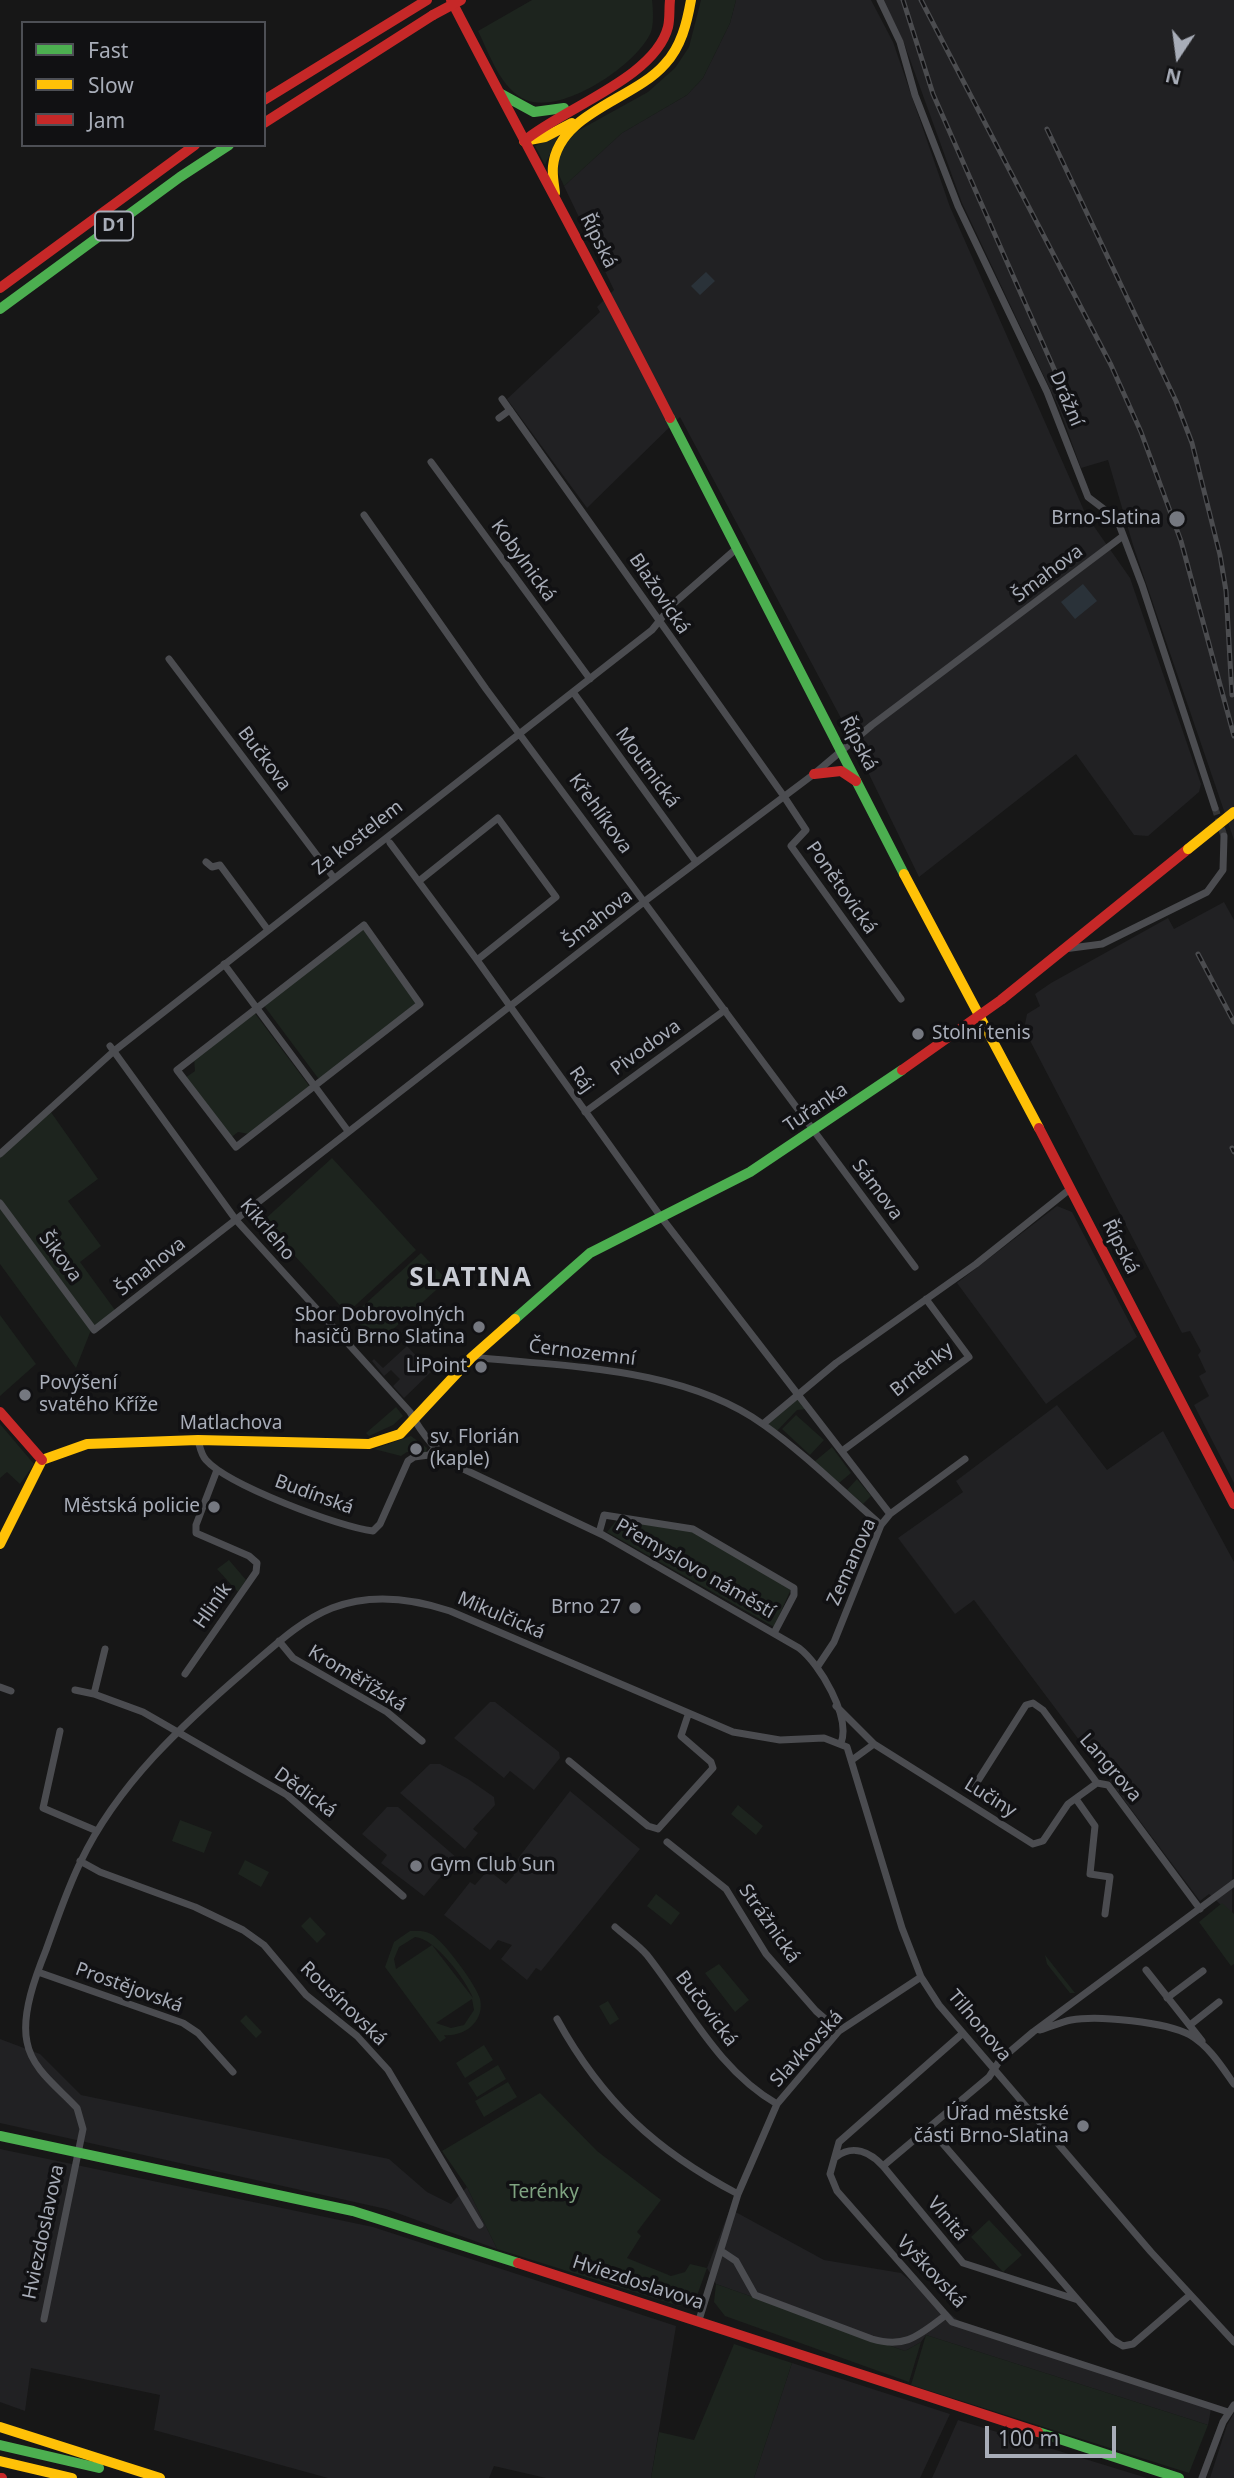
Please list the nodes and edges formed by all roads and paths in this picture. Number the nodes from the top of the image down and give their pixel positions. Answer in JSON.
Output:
{"nodes":[{"id":1,"x":426,"y":0,"type":"edge"},
{"id":2,"x":451,"y":0,"type":"edge"},
{"id":3,"x":461,"y":0,"type":"edge"},
{"id":4,"x":670,"y":0,"type":"edge"},
{"id":5,"x":691,"y":0,"type":"edge"},
{"id":6,"x":880,"y":0,"type":"edge"},
{"id":7,"x":500,"y":94,"type":"junction"},
{"id":8,"x":266,"y":99,"type":"edge"},
{"id":9,"x":572,"y":107,"type":"junction"},
{"id":10,"x":590,"y":116,"type":"junction"},
{"id":11,"x":266,"y":121,"type":"edge"},
{"id":12,"x":524,"y":141,"type":"junction"},
{"id":13,"x":192,"y":147,"type":"edge"},
{"id":14,"x":226,"y":147,"type":"edge"},
{"id":15,"x":555,"y":193,"type":"junction"},
{"id":16,"x":0,"y":288,"type":"edge"},
{"id":17,"x":0,"y":309,"type":"edge"},
{"id":18,"x":502,"y":399,"type":"dead end"},
{"id":19,"x":510,"y":410,"type":"junction"},
{"id":20,"x":499,"y":418,"type":"dead end"},
{"id":21,"x":431,"y":462,"type":"dead end"},
{"id":22,"x":364,"y":515,"type":"dead end"},
{"id":23,"x":1124,"y":536,"type":"junction"},
{"id":24,"x":736,"y":549,"type":"junction"},
{"id":25,"x":660,"y":622,"type":"junction"},
{"id":26,"x":169,"y":659,"type":"dead end"},
{"id":27,"x":590,"y":679,"type":"junction"},
{"id":28,"x":573,"y":692,"type":"junction"},
{"id":29,"x":519,"y":732,"type":"junction"},
{"id":30,"x":842,"y":749,"type":"junction"},
{"id":31,"x":814,"y":774,"type":"junction"},
{"id":32,"x":859,"y":783,"type":"junction"},
{"id":33,"x":783,"y":795,"type":"junction"},
{"id":34,"x":1215,"y":808,"type":"tunnel mouth"},
{"id":35,"x":1234,"y":813,"type":"edge"},
{"id":36,"x":1224,"y":836,"type":"tunnel mouth"},
{"id":37,"x":390,"y":843,"type":"dead end"},
{"id":38,"x":206,"y":862,"type":"dead end"},
{"id":39,"x":696,"y":862,"type":"junction"},
{"id":40,"x":334,"y":878,"type":"junction"},
{"id":41,"x":419,"y":881,"type":"junction"},
{"id":42,"x":645,"y":901,"type":"junction"},
{"id":43,"x":268,"y":930,"type":"junction"},
{"id":44,"x":1063,"y":949,"type":"junction"},
{"id":45,"x":477,"y":960,"type":"junction"},
{"id":46,"x":224,"y":964,"type":"junction"},
{"id":47,"x":901,"y":999,"type":"dead end"},
{"id":48,"x":257,"y":1007,"type":"junction"},
{"id":49,"x":510,"y":1007,"type":"junction"},
{"id":50,"x":725,"y":1010,"type":"junction"},
{"id":51,"x":979,"y":1016,"type":"junction"},
{"id":52,"x":112,"y":1049,"type":"junction"},
{"id":53,"x":316,"y":1087,"type":"junction"},
{"id":54,"x":585,"y":1112,"type":"junction"},
{"id":55,"x":813,"y":1130,"type":"junction"},
{"id":56,"x":348,"y":1131,"type":"junction"},
{"id":57,"x":0,"y":1154,"type":"edge"},
{"id":58,"x":1070,"y":1189,"type":"junction"},
{"id":59,"x":0,"y":1202,"type":"edge"},
{"id":60,"x":661,"y":1217,"type":"junction"},
{"id":61,"x":236,"y":1220,"type":"junction"},
{"id":62,"x":915,"y":1268,"type":"dead end"},
{"id":63,"x":926,"y":1299,"type":"junction"},
{"id":64,"x":94,"y":1330,"type":"joint"},
{"id":65,"x":472,"y":1357,"type":"junction"},
{"id":66,"x":799,"y":1392,"type":"junction"},
{"id":67,"x":0,"y":1412,"type":"edge"},
{"id":68,"x":415,"y":1421,"type":"junction"},
{"id":69,"x":763,"y":1424,"type":"junction"},
{"id":70,"x":198,"y":1440,"type":"junction"},
{"id":71,"x":436,"y":1447,"type":"junction"},
{"id":72,"x":842,"y":1451,"type":"junction"},
{"id":73,"x":965,"y":1459,"type":"dead end"},
{"id":74,"x":43,"y":1460,"type":"junction"},
{"id":75,"x":217,"y":1470,"type":"junction"},
{"id":76,"x":1234,"y":1504,"type":"edge"},
{"id":77,"x":890,"y":1514,"type":"junction"},
{"id":78,"x":881,"y":1525,"type":"junction"},
{"id":79,"x":599,"y":1534,"type":"junction"},
{"id":80,"x":0,"y":1544,"type":"edge"},
{"id":81,"x":774,"y":1633,"type":"junction"},
{"id":82,"x":279,"y":1641,"type":"junction"},
{"id":83,"x":105,"y":1649,"type":"dead end"},
{"id":84,"x":818,"y":1666,"type":"junction"},
{"id":85,"x":185,"y":1674,"type":"dead end"},
{"id":86,"x":0,"y":1687,"type":"edge"},
{"id":87,"x":75,"y":1690,"type":"dead end"},
{"id":88,"x":11,"y":1691,"type":"dead end"},
{"id":89,"x":94,"y":1694,"type":"junction"},
{"id":90,"x":836,"y":1705,"type":"junction"},
{"id":91,"x":688,"y":1715,"type":"junction"},
{"id":92,"x":61,"y":1731,"type":"dead end"},
{"id":93,"x":177,"y":1731,"type":"junction"},
{"id":94,"x":422,"y":1741,"type":"dead end"},
{"id":95,"x":841,"y":1743,"type":"junction"},
{"id":96,"x":874,"y":1744,"type":"junction"},
{"id":97,"x":852,"y":1760,"type":"junction"},
{"id":98,"x":569,"y":1761,"type":"dead end"},
{"id":99,"x":1097,"y":1783,"type":"junction"},
{"id":100,"x":972,"y":1790,"type":"dead end"},
{"id":101,"x":1076,"y":1799,"type":"junction"},
{"id":102,"x":97,"y":1831,"type":"junction"},
{"id":103,"x":667,"y":1842,"type":"dead end"},
{"id":104,"x":80,"y":1861,"type":"junction"},
{"id":105,"x":1234,"y":1883,"type":"edge"},
{"id":106,"x":403,"y":1896,"type":"dead end"},
{"id":107,"x":1199,"y":1909,"type":"junction"},
{"id":108,"x":1105,"y":1914,"type":"dead end"},
{"id":109,"x":615,"y":1927,"type":"dead end"},
{"id":110,"x":1146,"y":1970,"type":"dead end"},
{"id":111,"x":1203,"y":1971,"type":"dead end"},
{"id":112,"x":38,"y":1972,"type":"junction"},
{"id":113,"x":921,"y":1976,"type":"junction"},
{"id":114,"x":1167,"y":1998,"type":"junction"},
{"id":115,"x":1219,"y":2002,"type":"dead end"},
{"id":116,"x":1180,"y":2013,"type":"junction"},
{"id":117,"x":557,"y":2019,"type":"dead end"},
{"id":118,"x":1190,"y":2025,"type":"junction"},
{"id":119,"x":1171,"y":2029,"type":"junction"},
{"id":120,"x":839,"y":2031,"type":"junction"},
{"id":121,"x":1033,"y":2032,"type":"junction"},
{"id":122,"x":963,"y":2033,"type":"junction"},
{"id":123,"x":1207,"y":2047,"type":"junction"},
{"id":124,"x":993,"y":2068,"type":"junction"},
{"id":125,"x":233,"y":2072,"type":"dead end"},
{"id":126,"x":1231,"y":2073,"type":"edge"},
{"id":127,"x":1234,"y":2084,"type":"edge"},
{"id":128,"x":777,"y":2104,"type":"junction"},
{"id":129,"x":930,"y":2129,"type":"junction"},
{"id":130,"x":0,"y":2136,"type":"edge"},
{"id":131,"x":78,"y":2152,"type":"junction"},
{"id":132,"x":836,"y":2157,"type":"junction"},
{"id":133,"x":883,"y":2166,"type":"junction"},
{"id":134,"x":738,"y":2194,"type":"junction"},
{"id":135,"x":480,"y":2225,"type":"dead end"},
{"id":136,"x":721,"y":2251,"type":"junction"},
{"id":137,"x":1190,"y":2295,"type":"junction"},
{"id":138,"x":1078,"y":2300,"type":"junction"},
{"id":139,"x":946,"y":2315,"type":"junction"},
{"id":140,"x":44,"y":2319,"type":"dead end"},
{"id":141,"x":699,"y":2320,"type":"junction"},
{"id":142,"x":1234,"y":2342,"type":"edge"},
{"id":143,"x":1234,"y":2405,"type":"edge"},
{"id":144,"x":1228,"y":2413,"type":"junction"},
{"id":145,"x":0,"y":2427,"type":"edge"},
{"id":146,"x":0,"y":2445,"type":"edge"},
{"id":147,"x":0,"y":2461,"type":"edge"},
{"id":148,"x":72,"y":2478,"type":"edge"},
{"id":149,"x":141,"y":2478,"type":"edge"},
{"id":150,"x":160,"y":2478,"type":"edge"},
{"id":151,"x":1179,"y":2478,"type":"edge"},
{"id":152,"x":1202,"y":2478,"type":"edge"}],
"edges":[{"from":1,"to":8,"type":"main road"},
{"from":2,"to":7,"type":"main road","name":"Řípská"},
{"from":3,"to":11,"type":"main road","bridge":true},
{"from":4,"to":9,"type":"main road"},
{"from":5,"to":10,"type":"main road"},
{"from":6,"to":23,"type":"street","name":"Drážní"},
{"from":7,"to":9,"type":"main road"},
{"from":7,"to":12,"type":"main road","name":"Řípská"},
{"from":9,"to":12,"type":"main road"},
{"from":10,"to":12,"type":"main road"},
{"from":10,"to":15,"type":"main road"},
{"from":12,"to":15,"type":"main road","name":"Řípská"},
{"from":13,"to":16,"type":"main road","number":"D1"},
{"from":14,"to":17,"type":"main road","number":"D1"},
{"from":15,"to":24,"type":"main road","name":"Řípská"},
{"from":18,"to":19,"type":"street","name":"Blažovická"},
{"from":19,"to":20,"type":"street"},
{"from":19,"to":25,"type":"street","name":"Blažovická"},
{"from":21,"to":27,"type":"street","name":"Kobylnická"},
{"from":22,"to":29,"type":"street","name":"Křehlíkova"},
{"from":23,"to":30,"type":"street","name":"Šmahova"},
{"from":23,"to":34,"type":"street","name":"Drážní"},
{"from":24,"to":25,"type":"street","name":"Za kostelem"},
{"from":24,"to":30,"type":"main road","name":"Řípská"},
{"from":25,"to":27,"type":"street","name":"Za kostelem"},
{"from":25,"to":33,"type":"street","name":"Blažovická"},
{"from":26,"to":40,"type":"street","name":"Bučkova"},
{"from":27,"to":28,"type":"street","name":"Za kostelem"},
{"from":28,"to":29,"type":"street","name":"Za kostelem"},
{"from":28,"to":39,"type":"street","name":"Moutnická"},
{"from":29,"to":40,"type":"street","name":"Za kostelem"},
{"from":29,"to":42,"type":"street","name":"Křehlíkova"},
{"from":30,"to":31,"type":"street","name":"Šmahova"},
{"from":30,"to":32,"type":"main road","name":"Řípská"},
{"from":31,"to":32,"type":"main road"},
{"from":31,"to":33,"type":"street","name":"Šmahova"},
{"from":32,"to":51,"type":"main road","name":"Řípská"},
{"from":33,"to":39,"type":"street","name":"Šmahova"},
{"from":33,"to":47,"type":"street","name":"Ponětovická"},
{"from":35,"to":44,"type":"main road","name":"Tuřanka","bridge":true},
{"from":36,"to":44,"type":"street"},
{"from":37,"to":41,"type":"street","name":"Ráj"},
{"from":38,"to":43,"type":"street"},
{"from":39,"to":42,"type":"street","name":"Šmahova"},
{"from":40,"to":43,"type":"street","name":"Za kostelem"},
{"from":41,"to":45,"type":"street","name":"Ráj"},
{"from":41,"to":45,"type":"street"},
{"from":42,"to":49,"type":"street","name":"Šmahova"},
{"from":42,"to":50,"type":"street","name":"Křehlíkova"},
{"from":43,"to":46,"type":"street","name":"Za kostelem"},
{"from":44,"to":51,"type":"main road","name":"Tuřanka"},
{"from":45,"to":49,"type":"street","name":"Ráj"},
{"from":46,"to":48,"type":"street"},
{"from":46,"to":52,"type":"street","name":"Za kostelem"},
{"from":48,"to":53,"type":"street"},
{"from":48,"to":53,"type":"street"},
{"from":48,"to":53,"type":"street"},
{"from":49,"to":54,"type":"street","name":"Ráj"},
{"from":49,"to":56,"type":"street","name":"Šmahova"},
{"from":50,"to":54,"type":"street","name":"Pivodova"},
{"from":50,"to":55,"type":"street","name":"Křehlíkova"},
{"from":51,"to":55,"type":"main road","name":"Tuřanka"},
{"from":51,"to":58,"type":"main road","name":"Řípská"},
{"from":52,"to":57,"type":"street","name":"Za kostelem"},
{"from":52,"to":61,"type":"street","name":"Kikrleho"},
{"from":53,"to":56,"type":"street"},
{"from":54,"to":60,"type":"street","name":"Ráj"},
{"from":55,"to":60,"type":"main road","name":"Tuřanka"},
{"from":55,"to":62,"type":"street","name":"Sámova"},
{"from":56,"to":61,"type":"street","name":"Šmahova"},
{"from":58,"to":63,"type":"street"},
{"from":58,"to":76,"type":"main road","name":"Řípská"},
{"from":59,"to":64,"type":"street","name":"Šikova"},
{"from":60,"to":65,"type":"main road","name":"Tuřanka"},
{"from":60,"to":66,"type":"street"},
{"from":61,"to":64,"type":"street","name":"Šmahova"},
{"from":61,"to":68,"type":"street","name":"Kikrleho"},
{"from":63,"to":66,"type":"street"},
{"from":63,"to":72,"type":"street","name":"Brněnky"},
{"from":65,"to":68,"type":"main road","name":"Tuřanka"},
{"from":65,"to":69,"type":"street","name":"Černozemní"},
{"from":66,"to":69,"type":"street"},
{"from":66,"to":72,"type":"street"},
{"from":67,"to":74,"type":"main road"},
{"from":68,"to":70,"type":"main road","name":"Matlachova"},
{"from":68,"to":71,"type":"street","name":"Přemyslovo náměstí"},
{"from":69,"to":78,"type":"street","name":"Černozemní"},
{"from":70,"to":74,"type":"main road","name":"Matlachova"},
{"from":70,"to":75,"type":"street"},
{"from":71,"to":75,"type":"street","name":"Budínská"},
{"from":71,"to":79,"type":"street","name":"Přemyslovo náměstí"},
{"from":72,"to":77,"type":"street"},
{"from":73,"to":77,"type":"street","name":"Zemanova"},
{"from":74,"to":80,"type":"main road"},
{"from":75,"to":85,"type":"street","name":"Hliník"},
{"from":77,"to":78,"type":"street","name":"Zemanova"},
{"from":78,"to":84,"type":"street","name":"Zemanova"},
{"from":79,"to":81,"type":"street","name":"Přemyslovo náměstí"},
{"from":79,"to":81,"type":"street","name":"Přemyslovo náměstí"},
{"from":81,"to":84,"type":"street","name":"Přemyslovo náměstí"},
{"from":82,"to":91,"type":"street","name":"Mikulčická"},
{"from":82,"to":93,"type":"street","name":"Mikulčická"},
{"from":82,"to":94,"type":"street","name":"Kroměřížská"},
{"from":83,"to":89,"type":"street"},
{"from":84,"to":90,"type":"street","name":"Tilhonova"},
{"from":86,"to":88,"type":"street"},
{"from":87,"to":89,"type":"street"},
{"from":89,"to":93,"type":"street"},
{"from":90,"to":95,"type":"street","name":"Tilhonova"},
{"from":90,"to":96,"type":"street","name":"Lučiny"},
{"from":91,"to":95,"type":"street","name":"Mikulčická"},
{"from":91,"to":98,"type":"street"},
{"from":92,"to":102,"type":"street"},
{"from":93,"to":102,"type":"street","name":"Mikulčická"},
{"from":93,"to":106,"type":"street","name":"Dědická"},
{"from":95,"to":97,"type":"street","name":"Tilhonova"},
{"from":96,"to":97,"type":"street"},
{"from":96,"to":101,"type":"street","name":"Lučiny"},
{"from":97,"to":113,"type":"street","name":"Tilhonova"},
{"from":99,"to":100,"type":"street","name":"Langrova"},
{"from":99,"to":101,"type":"street","name":"Lučiny"},
{"from":99,"to":107,"type":"street","name":"Langrova"},
{"from":101,"to":108,"type":"street"},
{"from":102,"to":104,"type":"street","name":"Mikulčická"},
{"from":103,"to":120,"type":"street","name":"Strážnická"},
{"from":104,"to":112,"type":"street","name":"Mikulčická"},
{"from":104,"to":135,"type":"street","name":"Rousínovská"},
{"from":105,"to":107,"type":"street"},
{"from":107,"to":121,"type":"street"},
{"from":109,"to":128,"type":"street","name":"Bučovická"},
{"from":110,"to":114,"type":"street"},
{"from":111,"to":114,"type":"street"},
{"from":112,"to":125,"type":"street","name":"Prostějovská"},
{"from":112,"to":131,"type":"street","name":"Mikulčická"},
{"from":113,"to":120,"type":"street","name":"Slavkovská"},
{"from":113,"to":122,"type":"street","name":"Tilhonova"},
{"from":114,"to":116,"type":"street"},
{"from":115,"to":118,"type":"street"},
{"from":116,"to":118,"type":"street"},
{"from":116,"to":119,"type":"street"},
{"from":117,"to":134,"type":"street"},
{"from":118,"to":123,"type":"street"},
{"from":119,"to":121,"type":"street"},
{"from":119,"to":123,"type":"street"},
{"from":120,"to":128,"type":"street","name":"Slavkovská"},
{"from":121,"to":124,"type":"street"},
{"from":122,"to":124,"type":"street","name":"Tilhonova"},
{"from":122,"to":132,"type":"street"},
{"from":123,"to":126,"type":"street"},
{"from":124,"to":129,"type":"street"},
{"from":124,"to":137,"type":"street","name":"Tilhonova"},
{"from":126,"to":127,"type":"street"},
{"from":128,"to":134,"type":"street","name":"Slavkovská"},
{"from":129,"to":133,"type":"street"},
{"from":129,"to":138,"type":"street"},
{"from":130,"to":131,"type":"main road","name":"Hviezdoslavova"},
{"from":131,"to":140,"type":"street","name":"Hviezdoslavova"},
{"from":131,"to":141,"type":"main road","name":"Hviezdoslavova"},
{"from":132,"to":133,"type":"street","name":"Vlnitá"},
{"from":132,"to":139,"type":"street","name":"Vyškovská"},
{"from":133,"to":138,"type":"street","name":"Vlnitá"},
{"from":134,"to":136,"type":"street","name":"Slavkovská"},
{"from":136,"to":139,"type":"street"},
{"from":136,"to":141,"type":"street","name":"Slavkovská"},
{"from":137,"to":138,"type":"street"},
{"from":137,"to":142,"type":"street","name":"Tilhonova"},
{"from":139,"to":144,"type":"street","name":"Vyškovská"},
{"from":141,"to":151,"type":"main road","name":"Hviezdoslavova"},
{"from":143,"to":144,"type":"street"},
{"from":144,"to":152,"type":"street"},
{"from":145,"to":150,"type":"main road"},
{"from":146,"to":149,"type":"main road"},
{"from":147,"to":148,"type":"main road"}]}
